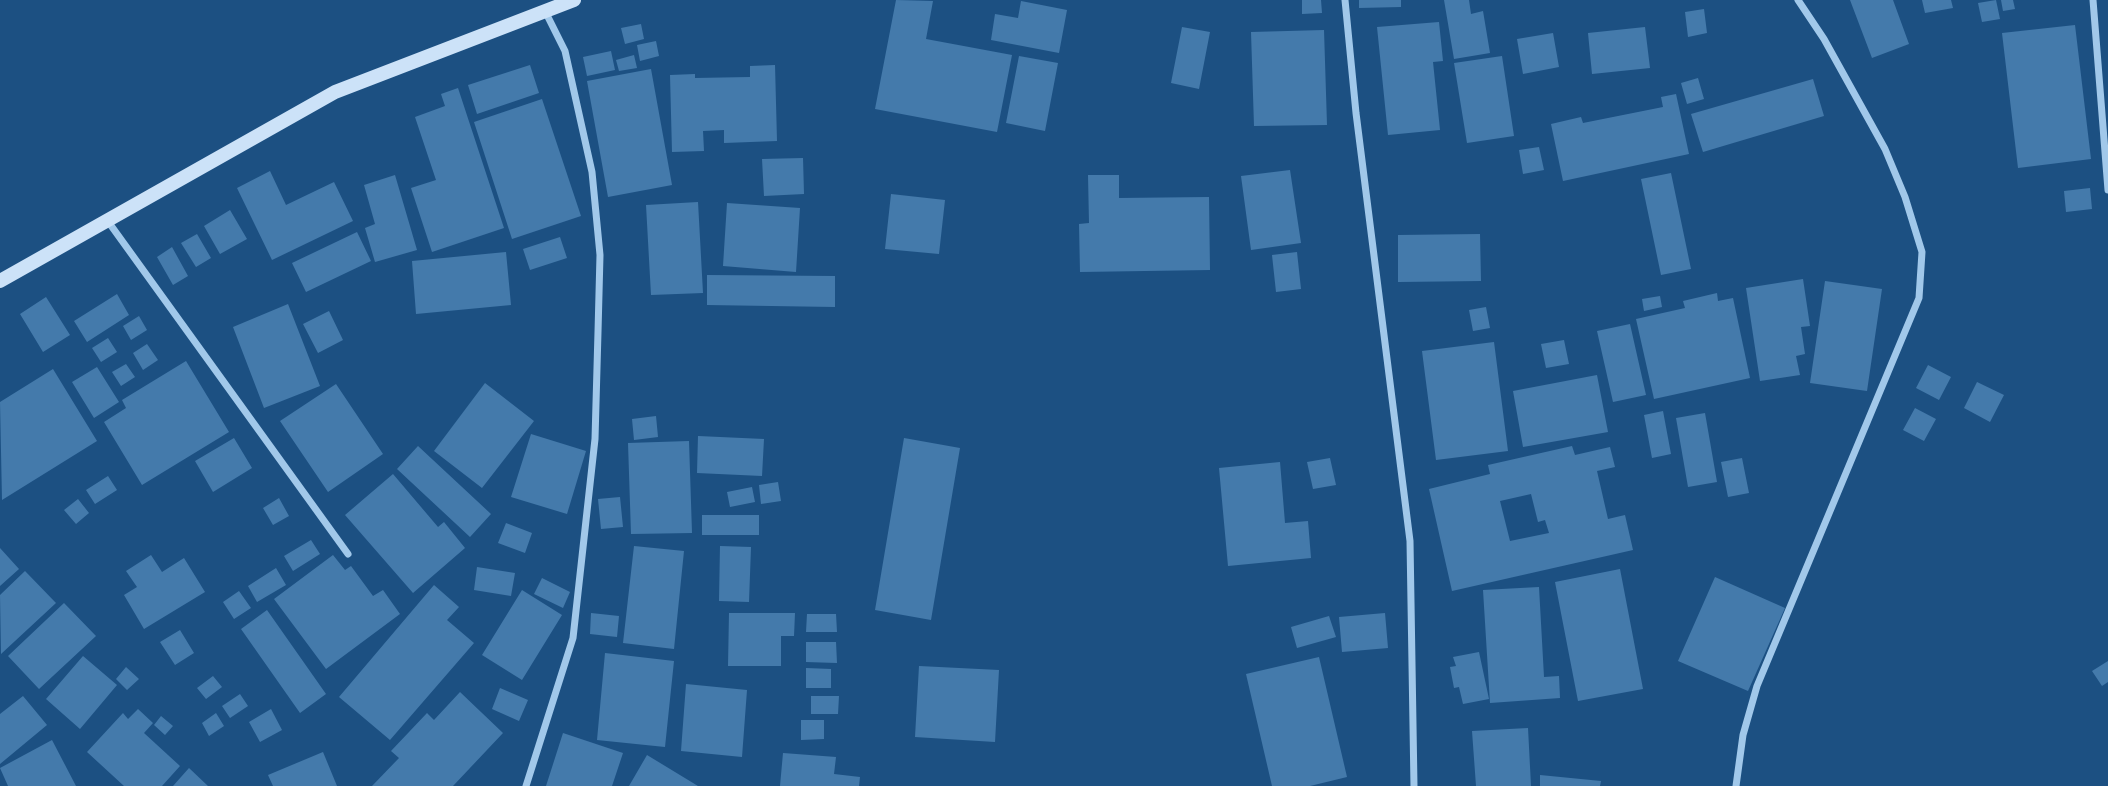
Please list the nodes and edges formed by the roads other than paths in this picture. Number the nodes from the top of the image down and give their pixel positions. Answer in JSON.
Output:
{"nodes":[{"id":1,"x":574,"y":0,"type":"edge"},
{"id":2,"x":1345,"y":0,"type":"edge"},
{"id":3,"x":1798,"y":0,"type":"edge"},
{"id":4,"x":2093,"y":0,"type":"edge"},
{"id":5,"x":545,"y":10,"type":"junction"},
{"id":6,"x":2108,"y":190,"type":"edge"},
{"id":7,"x":106,"y":220,"type":"junction"},
{"id":8,"x":0,"y":281,"type":"edge"},
{"id":9,"x":348,"y":554,"type":"dead end"},
{"id":10,"x":526,"y":786,"type":"edge"},
{"id":11,"x":1415,"y":786,"type":"edge"},
{"id":12,"x":1736,"y":786,"type":"edge"}],
"edges":[{"from":1,"to":5,"type":"main road"},
{"from":2,"to":11,"type":"street"},
{"from":3,"to":12,"type":"street"},
{"from":4,"to":6,"type":"street"},
{"from":5,"to":7,"type":"main road"},
{"from":5,"to":10,"type":"street"},
{"from":7,"to":8,"type":"main road"},
{"from":7,"to":9,"type":"street"}]}
